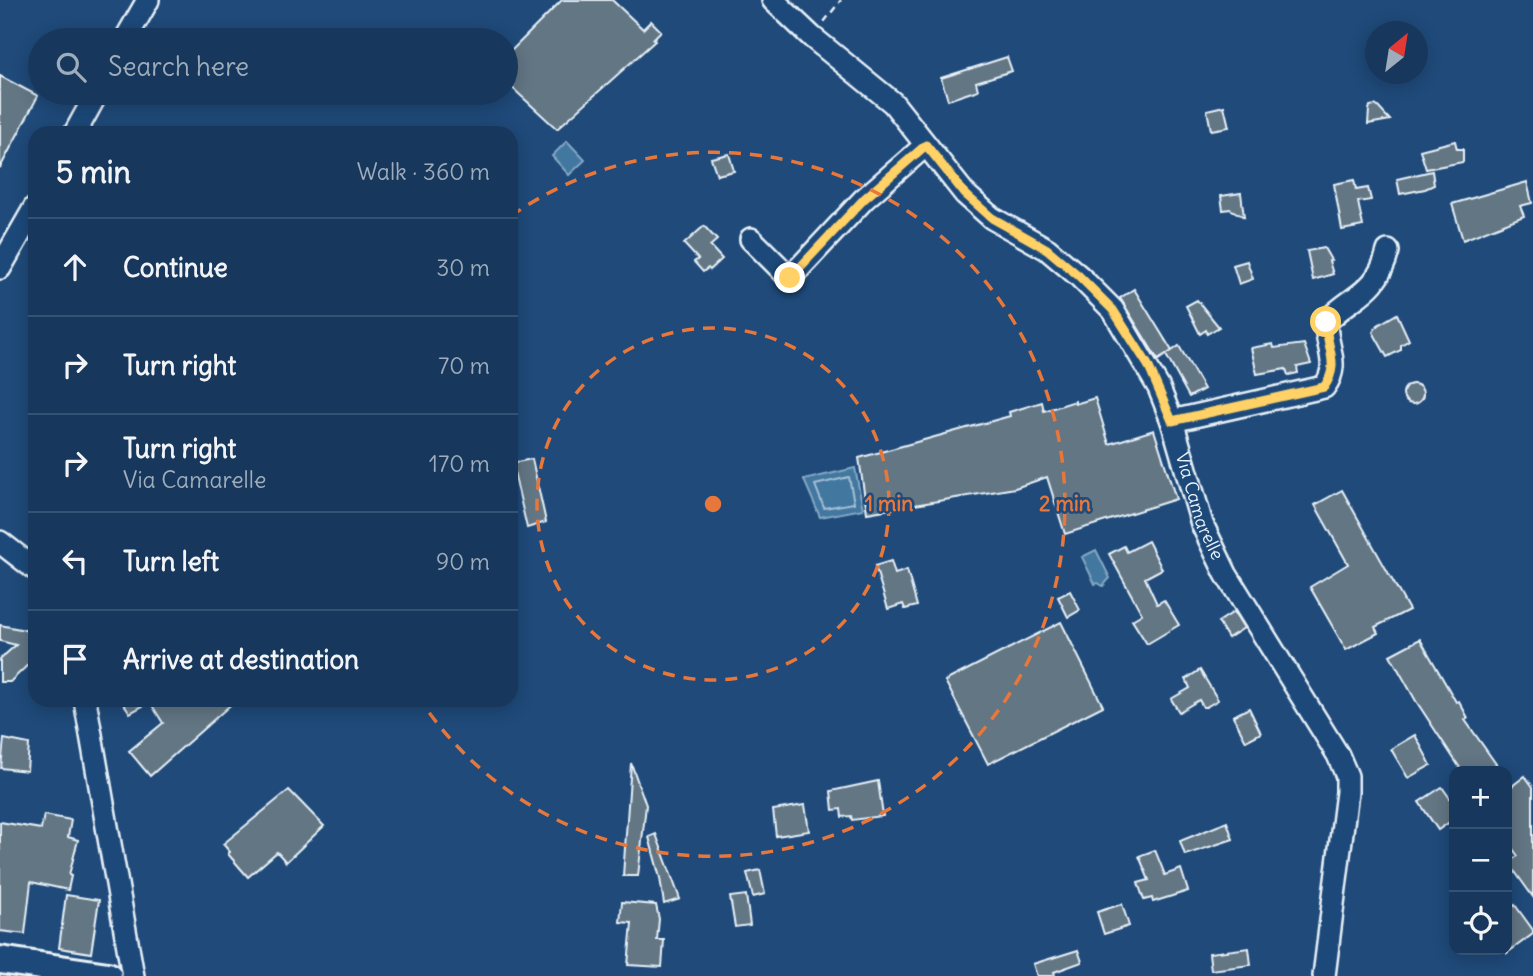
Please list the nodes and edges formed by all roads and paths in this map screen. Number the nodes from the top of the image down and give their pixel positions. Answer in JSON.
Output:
{"nodes":[{"id":1,"x":148,"y":0,"type":"edge"},
{"id":2,"x":773,"y":0,"type":"edge"},
{"id":3,"x":841,"y":0,"type":"edge"},
{"id":4,"x":132,"y":28,"type":"edge"},
{"id":5,"x":812,"y":37,"type":"junction"},
{"id":6,"x":90,"y":105,"type":"edge"},
{"id":7,"x":79,"y":126,"type":"edge"},
{"id":8,"x":926,"y":145,"type":"junction"},
{"id":9,"x":28,"y":219,"type":"edge"},
{"id":10,"x":751,"y":239,"type":"dead end"},
{"id":11,"x":1388,"y":251,"type":"dead end"},
{"id":12,"x":0,"y":268,"type":"edge"},
{"id":13,"x":1172,"y":421,"type":"junction"},
{"id":14,"x":0,"y":542,"type":"edge"},
{"id":15,"x":28,"y":564,"type":"edge"},
{"id":16,"x":86,"y":707,"type":"edge"},
{"id":17,"x":0,"y":960,"type":"edge"},
{"id":18,"x":74,"y":974,"type":"edge"},
{"id":19,"x":108,"y":976,"type":"edge"},
{"id":20,"x":133,"y":976,"type":"edge"},
{"id":21,"x":1324,"y":976,"type":"edge"}],
"edges":[{"from":1,"to":4,"type":"street"},
{"from":2,"to":5,"type":"street","name":"Via Camarelle"},
{"from":3,"to":5,"type":"path"},
{"from":5,"to":8,"type":"street","name":"Via Camarelle"},
{"from":6,"to":7,"type":"street"},
{"from":8,"to":10,"type":"street"},
{"from":8,"to":13,"type":"street","name":"Via Camarelle"},
{"from":9,"to":12,"type":"street"},
{"from":11,"to":13,"type":"street"},
{"from":13,"to":21,"type":"street","name":"Via Camarelle"},
{"from":14,"to":15,"type":"street"},
{"from":16,"to":20,"type":"street"},
{"from":17,"to":18,"type":"main road"},
{"from":18,"to":19,"type":"main road"}]}
